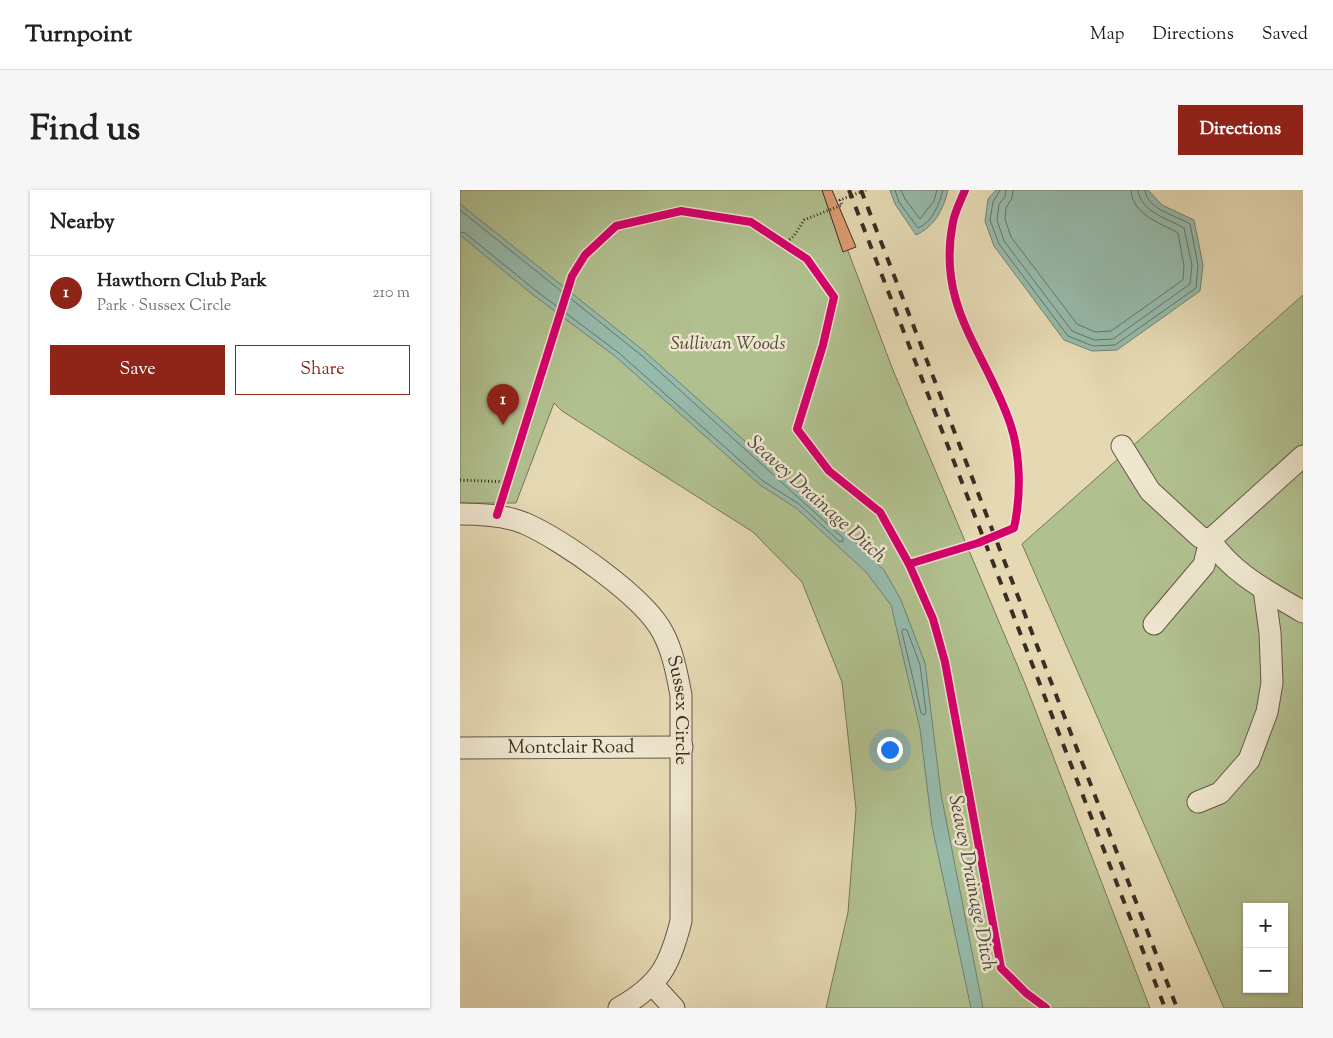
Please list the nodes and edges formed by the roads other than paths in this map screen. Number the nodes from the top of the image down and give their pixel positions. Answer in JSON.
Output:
{"nodes":[{"id":1,"x":1122,"y":446,"type":"dead end"},
{"id":2,"x":1303,"y":456,"type":"edge"},
{"id":3,"x":460,"y":514,"type":"edge"},
{"id":4,"x":1210,"y":540,"type":"junction"},
{"id":5,"x":1264,"y":589,"type":"junction"},
{"id":6,"x":1303,"y":612,"type":"edge"},
{"id":7,"x":1154,"y":624,"type":"dead end"},
{"id":8,"x":682,"y":747,"type":"junction"},
{"id":9,"x":460,"y":748,"type":"edge"},
{"id":10,"x":1198,"y":802,"type":"dead end"},
{"id":11,"x":652,"y":984,"type":"junction"},
{"id":12,"x":618,"y":1008,"type":"edge"},
{"id":13,"x":674,"y":1008,"type":"edge"}],
"edges":[{"from":1,"to":4,"type":"street"},
{"from":2,"to":4,"type":"street"},
{"from":3,"to":8,"type":"street","name":"Sussex Circle"},
{"from":4,"to":5,"type":"street"},
{"from":4,"to":7,"type":"street"},
{"from":5,"to":6,"type":"street"},
{"from":5,"to":10,"type":"street"},
{"from":8,"to":9,"type":"street","name":"Montclair Road"},
{"from":8,"to":11,"type":"street","name":"Sussex Circle"},
{"from":11,"to":12,"type":"street","name":"Sussex Circle"},
{"from":11,"to":13,"type":"street"}]}
